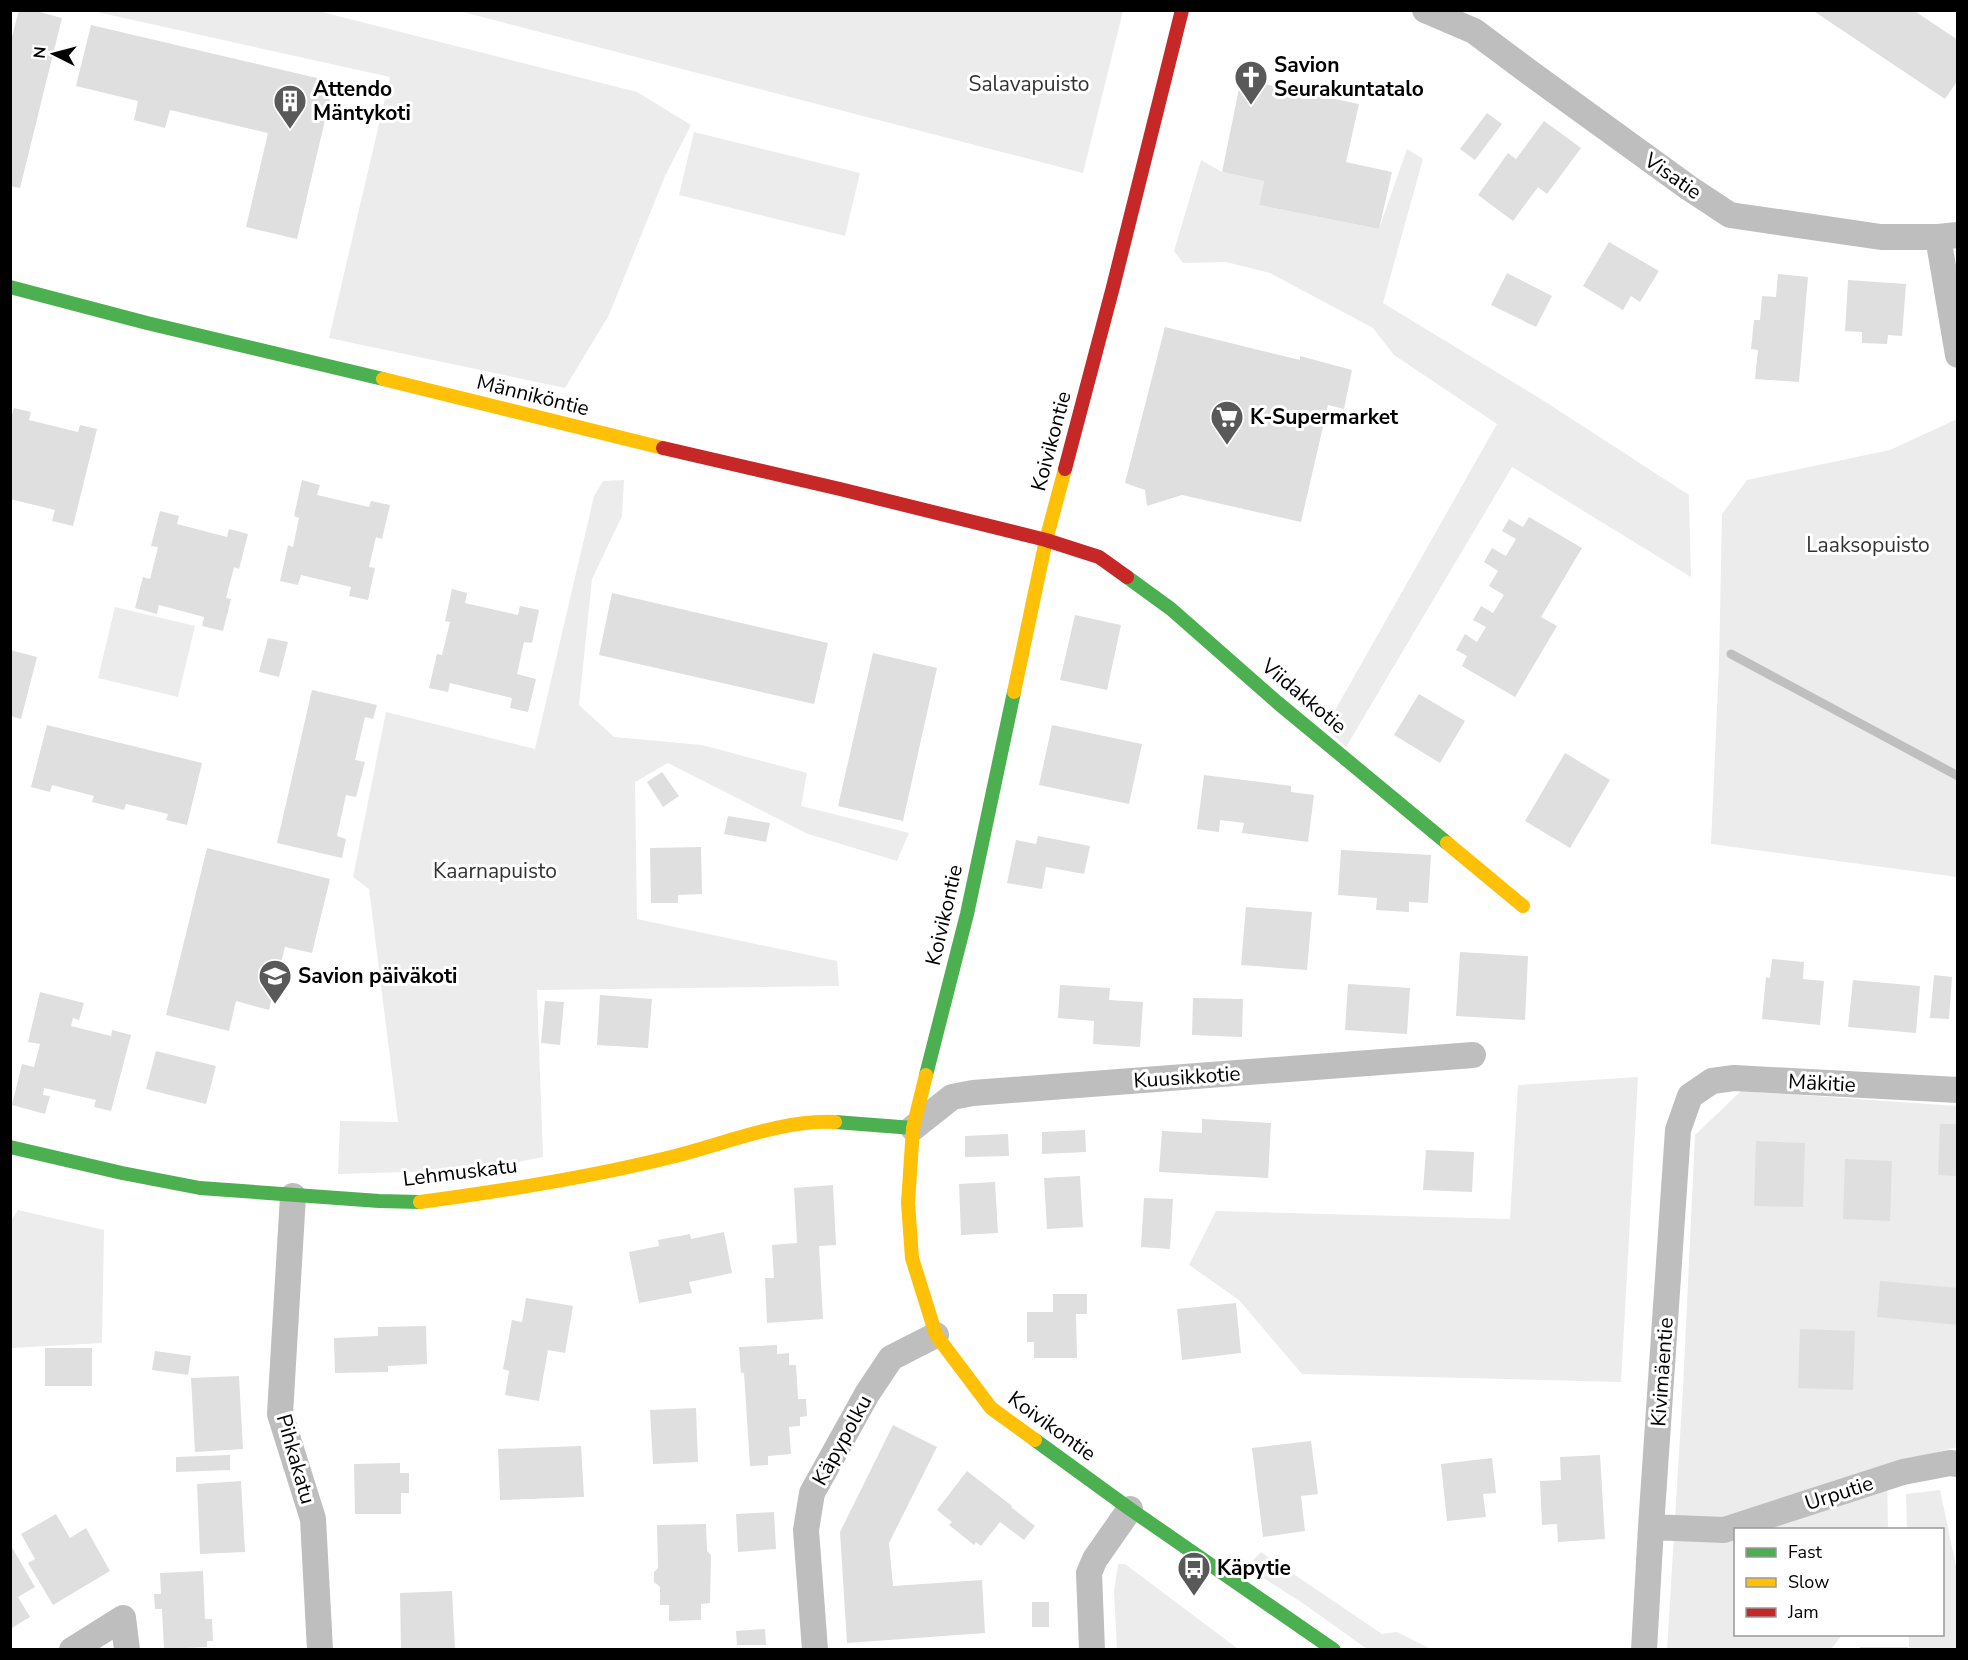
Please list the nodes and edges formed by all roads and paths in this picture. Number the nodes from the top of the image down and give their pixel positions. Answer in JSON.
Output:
{"nodes":[{"id":1,"x":1182,"y":10,"type":"edge"},
{"id":2,"x":1425,"y":10,"type":"edge"},
{"id":3,"x":1948,"y":236,"type":"edge"},
{"id":4,"x":10,"y":286,"type":"edge"},
{"id":5,"x":1958,"y":355,"type":"edge"},
{"id":6,"x":1046,"y":540,"type":"junction"},
{"id":7,"x":1523,"y":906,"type":"dead end"},
{"id":8,"x":1473,"y":1055,"type":"dead end"},
{"id":9,"x":1958,"y":1090,"type":"edge"},
{"id":10,"x":1690,"y":1095,"type":"joint"},
{"id":11,"x":913,"y":1128,"type":"junction"},
{"id":12,"x":10,"y":1147,"type":"edge"},
{"id":13,"x":293,"y":1196,"type":"junction"},
{"id":14,"x":936,"y":1335,"type":"junction"},
{"id":15,"x":1958,"y":1464,"type":"edge"},
{"id":16,"x":1130,"y":1509,"type":"junction"},
{"id":17,"x":1651,"y":1527,"type":"junction"},
{"id":18,"x":72,"y":1650,"type":"edge"},
{"id":19,"x":127,"y":1650,"type":"edge"},
{"id":20,"x":320,"y":1650,"type":"edge"},
{"id":21,"x":815,"y":1650,"type":"edge"},
{"id":22,"x":1092,"y":1650,"type":"edge"},
{"id":23,"x":1334,"y":1650,"type":"edge"},
{"id":24,"x":1644,"y":1650,"type":"edge"}],
"edges":[{"from":1,"to":6,"type":"street","name":"Koivikontie"},
{"from":2,"to":3,"type":"street","name":"Visatie"},
{"from":3,"to":5,"type":"street"},
{"from":4,"to":6,"type":"street","name":"Männiköntie"},
{"from":6,"to":7,"type":"street","name":"Viidakkotie"},
{"from":6,"to":11,"type":"street","name":"Koivikontie"},
{"from":8,"to":11,"type":"street","name":"Kuusikkotie"},
{"from":9,"to":10,"type":"street","name":"Mäkitie"},
{"from":10,"to":17,"type":"street","name":"Kivimäentie"},
{"from":11,"to":13,"type":"street","name":"Lehmuskatu"},
{"from":11,"to":14,"type":"street","name":"Koivikontie"},
{"from":12,"to":13,"type":"street","name":"Lehmuskatu"},
{"from":13,"to":20,"type":"street","name":"Pihkakatu"},
{"from":14,"to":16,"type":"street","name":"Koivikontie"},
{"from":14,"to":21,"type":"street","name":"Käpypolku"},
{"from":15,"to":17,"type":"street","name":"Urputie"},
{"from":16,"to":22,"type":"street"},
{"from":16,"to":23,"type":"street","name":"Koivikontie"},
{"from":17,"to":24,"type":"street","name":"Kivimäentie"},
{"from":18,"to":19,"type":"street"}]}
